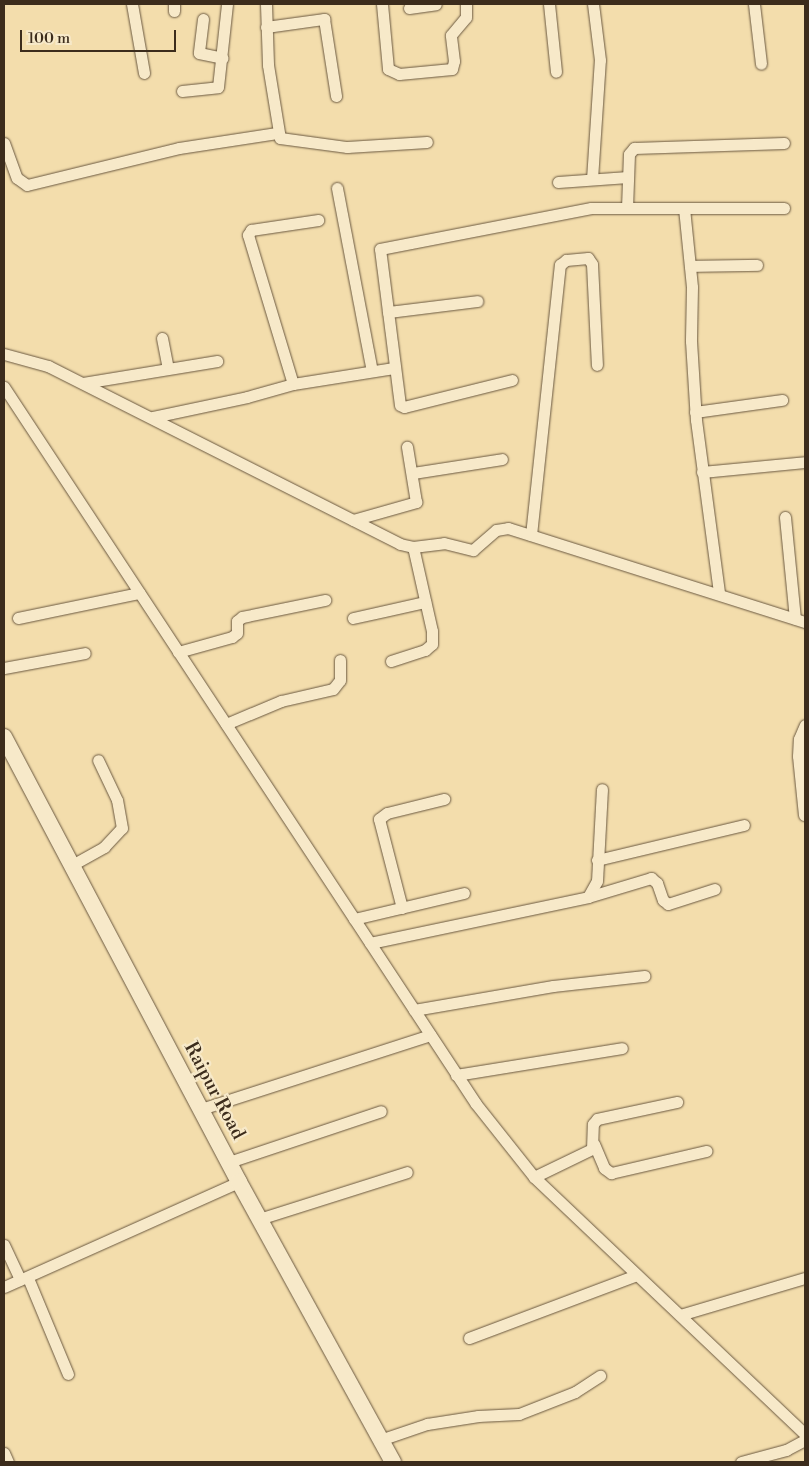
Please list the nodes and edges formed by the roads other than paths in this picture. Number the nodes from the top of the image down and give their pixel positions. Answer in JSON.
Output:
{"nodes":[{"id":1,"x":132,"y":4,"type":"edge"},
{"id":2,"x":228,"y":4,"type":"edge"},
{"id":3,"x":266,"y":4,"type":"edge"},
{"id":4,"x":382,"y":4,"type":"edge"},
{"id":5,"x":436,"y":4,"type":"edge"},
{"id":6,"x":466,"y":4,"type":"edge"},
{"id":7,"x":549,"y":4,"type":"edge"},
{"id":8,"x":593,"y":4,"type":"edge"},
{"id":9,"x":754,"y":4,"type":"edge"},
{"id":10,"x":409,"y":8,"type":"dead end"},
{"id":11,"x":203,"y":19,"type":"dead end"},
{"id":12,"x":266,"y":27,"type":"junction"},
{"id":13,"x":222,"y":58,"type":"junction"},
{"id":14,"x":761,"y":64,"type":"dead end"},
{"id":15,"x":556,"y":72,"type":"dead end"},
{"id":16,"x":144,"y":73,"type":"dead end"},
{"id":17,"x":182,"y":91,"type":"dead end"},
{"id":18,"x":336,"y":96,"type":"dead end"},
{"id":19,"x":278,"y":133,"type":"junction"},
{"id":20,"x":428,"y":142,"type":"dead end"},
{"id":21,"x":4,"y":143,"type":"edge"},
{"id":22,"x":784,"y":143,"type":"dead end"},
{"id":23,"x":628,"y":177,"type":"junction"},
{"id":24,"x":592,"y":180,"type":"junction"},
{"id":25,"x":558,"y":182,"type":"dead end"},
{"id":26,"x":337,"y":188,"type":"dead end"},
{"id":27,"x":627,"y":208,"type":"junction"},
{"id":28,"x":684,"y":208,"type":"junction"},
{"id":29,"x":784,"y":208,"type":"dead end"},
{"id":30,"x":318,"y":220,"type":"dead end"},
{"id":31,"x":757,"y":265,"type":"dead end"},
{"id":32,"x":690,"y":266,"type":"junction"},
{"id":33,"x":477,"y":300,"type":"dead end"},
{"id":34,"x":388,"y":312,"type":"junction"},
{"id":35,"x":162,"y":338,"type":"dead end"},
{"id":36,"x":4,"y":354,"type":"edge"},
{"id":37,"x":217,"y":361,"type":"dead end"},
{"id":38,"x":596,"y":365,"type":"dead end"},
{"id":39,"x":168,"y":368,"type":"junction"},
{"id":40,"x":394,"y":368,"type":"junction"},
{"id":41,"x":372,"y":371,"type":"junction"},
{"id":42,"x":512,"y":380,"type":"dead end"},
{"id":43,"x":82,"y":383,"type":"junction"},
{"id":44,"x":292,"y":384,"type":"junction"},
{"id":45,"x":4,"y":387,"type":"edge"},
{"id":46,"x":782,"y":400,"type":"dead end"},
{"id":47,"x":695,"y":412,"type":"junction"},
{"id":48,"x":153,"y":417,"type":"junction"},
{"id":49,"x":407,"y":447,"type":"dead end"},
{"id":50,"x":502,"y":459,"type":"dead end"},
{"id":51,"x":805,"y":462,"type":"edge"},
{"id":52,"x":702,"y":472,"type":"junction"},
{"id":53,"x":413,"y":473,"type":"junction"},
{"id":54,"x":785,"y":517,"type":"dead end"},
{"id":55,"x":353,"y":520,"type":"junction"},
{"id":56,"x":532,"y":535,"type":"junction"},
{"id":57,"x":412,"y":547,"type":"junction"},
{"id":58,"x":139,"y":593,"type":"junction"},
{"id":59,"x":719,"y":593,"type":"junction"},
{"id":60,"x":325,"y":600,"type":"dead end"},
{"id":61,"x":425,"y":602,"type":"junction"},
{"id":62,"x":18,"y":618,"type":"dead end"},
{"id":63,"x":353,"y":618,"type":"dead end"},
{"id":64,"x":800,"y":620,"type":"edge"},
{"id":65,"x":178,"y":652,"type":"junction"},
{"id":66,"x":86,"y":653,"type":"dead end"},
{"id":67,"x":340,"y":660,"type":"dead end"},
{"id":68,"x":391,"y":661,"type":"dead end"},
{"id":69,"x":4,"y":668,"type":"edge"},
{"id":70,"x":226,"y":724,"type":"junction"},
{"id":71,"x":805,"y":726,"type":"edge"},
{"id":72,"x":4,"y":736,"type":"edge"},
{"id":73,"x":9,"y":755,"type":"edge"},
{"id":74,"x":98,"y":760,"type":"dead end"},
{"id":75,"x":602,"y":789,"type":"dead end"},
{"id":76,"x":444,"y":799,"type":"dead end"},
{"id":77,"x":804,"y":815,"type":"dead end"},
{"id":78,"x":744,"y":825,"type":"dead end"},
{"id":79,"x":598,"y":860,"type":"junction"},
{"id":80,"x":72,"y":865,"type":"junction"},
{"id":81,"x":715,"y":889,"type":"dead end"},
{"id":82,"x":464,"y":894,"type":"dead end"},
{"id":83,"x":588,"y":897,"type":"junction"},
{"id":84,"x":402,"y":908,"type":"junction"},
{"id":85,"x":354,"y":919,"type":"junction"},
{"id":86,"x":370,"y":943,"type":"junction"},
{"id":87,"x":644,"y":976,"type":"dead end"},
{"id":88,"x":414,"y":1010,"type":"junction"},
{"id":89,"x":430,"y":1035,"type":"junction"},
{"id":90,"x":622,"y":1048,"type":"dead end"},
{"id":91,"x":456,"y":1075,"type":"junction"},
{"id":92,"x":677,"y":1102,"type":"dead end"},
{"id":93,"x":200,"y":1109,"type":"junction"},
{"id":94,"x":381,"y":1112,"type":"dead end"},
{"id":95,"x":594,"y":1144,"type":"junction"},
{"id":96,"x":706,"y":1151,"type":"dead end"},
{"id":97,"x":229,"y":1162,"type":"junction"},
{"id":98,"x":406,"y":1172,"type":"dead end"},
{"id":99,"x":534,"y":1177,"type":"junction"},
{"id":100,"x":239,"y":1182,"type":"junction"},
{"id":101,"x":259,"y":1219,"type":"junction"},
{"id":102,"x":4,"y":1245,"type":"edge"},
{"id":103,"x":637,"y":1275,"type":"junction"},
{"id":104,"x":805,"y":1278,"type":"edge"},
{"id":105,"x":24,"y":1279,"type":"junction"},
{"id":106,"x":4,"y":1288,"type":"edge"},
{"id":107,"x":680,"y":1315,"type":"junction"},
{"id":108,"x":469,"y":1338,"type":"dead end"},
{"id":109,"x":68,"y":1374,"type":"dead end"},
{"id":110,"x":600,"y":1376,"type":"dead end"},
{"id":111,"x":805,"y":1434,"type":"edge"},
{"id":112,"x":380,"y":1440,"type":"junction"},
{"id":113,"x":805,"y":1440,"type":"edge"},
{"id":114,"x":4,"y":1453,"type":"edge"},
{"id":115,"x":8,"y":1462,"type":"edge"},
{"id":116,"x":392,"y":1462,"type":"edge"},
{"id":117,"x":741,"y":1462,"type":"edge"}],
"edges":[{"from":1,"to":16,"type":"street"},
{"from":2,"to":13,"type":"street"},
{"from":3,"to":12,"type":"street"},
{"from":4,"to":6,"type":"street"},
{"from":5,"to":10,"type":"street"},
{"from":7,"to":15,"type":"street"},
{"from":8,"to":24,"type":"street"},
{"from":9,"to":14,"type":"street"},
{"from":11,"to":13,"type":"street"},
{"from":12,"to":18,"type":"street"},
{"from":12,"to":19,"type":"street"},
{"from":13,"to":17,"type":"street"},
{"from":19,"to":20,"type":"street"},
{"from":19,"to":21,"type":"street"},
{"from":22,"to":23,"type":"street"},
{"from":23,"to":24,"type":"street"},
{"from":23,"to":27,"type":"street"},
{"from":24,"to":25,"type":"street"},
{"from":26,"to":41,"type":"street"},
{"from":27,"to":28,"type":"street"},
{"from":27,"to":34,"type":"street"},
{"from":28,"to":29,"type":"street"},
{"from":28,"to":32,"type":"street"},
{"from":30,"to":44,"type":"street"},
{"from":31,"to":32,"type":"street"},
{"from":32,"to":47,"type":"street"},
{"from":33,"to":34,"type":"street"},
{"from":34,"to":40,"type":"street"},
{"from":35,"to":39,"type":"street"},
{"from":36,"to":43,"type":"street"},
{"from":37,"to":39,"type":"street"},
{"from":38,"to":56,"type":"street"},
{"from":39,"to":43,"type":"street"},
{"from":40,"to":41,"type":"street"},
{"from":40,"to":42,"type":"street"},
{"from":41,"to":44,"type":"street"},
{"from":43,"to":48,"type":"street"},
{"from":44,"to":48,"type":"street"},
{"from":45,"to":58,"type":"street"},
{"from":46,"to":47,"type":"street"},
{"from":47,"to":52,"type":"street"},
{"from":48,"to":55,"type":"street"},
{"from":49,"to":53,"type":"street"},
{"from":50,"to":53,"type":"street"},
{"from":51,"to":52,"type":"street"},
{"from":52,"to":59,"type":"street"},
{"from":53,"to":55,"type":"street"},
{"from":54,"to":64,"type":"street"},
{"from":55,"to":57,"type":"street"},
{"from":56,"to":57,"type":"street"},
{"from":56,"to":59,"type":"street"},
{"from":57,"to":61,"type":"street"},
{"from":58,"to":62,"type":"street"},
{"from":58,"to":65,"type":"street"},
{"from":59,"to":64,"type":"street"},
{"from":60,"to":65,"type":"street"},
{"from":61,"to":63,"type":"street"},
{"from":61,"to":68,"type":"street"},
{"from":65,"to":70,"type":"street"},
{"from":66,"to":69,"type":"street"},
{"from":67,"to":70,"type":"street"},
{"from":70,"to":85,"type":"street"},
{"from":71,"to":77,"type":"street"},
{"from":72,"to":73,"type":"main road","name":"Raipur Road"},
{"from":73,"to":80,"type":"main road","name":"Raipur Road"},
{"from":74,"to":80,"type":"street"},
{"from":75,"to":79,"type":"street"},
{"from":76,"to":84,"type":"street"},
{"from":78,"to":79,"type":"street"},
{"from":79,"to":83,"type":"street"},
{"from":80,"to":93,"type":"main road","name":"Raipur Road"},
{"from":81,"to":83,"type":"street"},
{"from":82,"to":84,"type":"street"},
{"from":83,"to":86,"type":"street"},
{"from":84,"to":85,"type":"street"},
{"from":85,"to":86,"type":"street"},
{"from":86,"to":88,"type":"street"},
{"from":87,"to":88,"type":"street"},
{"from":88,"to":89,"type":"street"},
{"from":89,"to":91,"type":"street"},
{"from":89,"to":93,"type":"street"},
{"from":90,"to":91,"type":"street"},
{"from":91,"to":99,"type":"street"},
{"from":92,"to":95,"type":"street"},
{"from":93,"to":97,"type":"main road","name":"Raipur Road"},
{"from":94,"to":97,"type":"street"},
{"from":95,"to":96,"type":"street"},
{"from":95,"to":99,"type":"street"},
{"from":97,"to":100,"type":"main road","name":"Raipur Road"},
{"from":98,"to":101,"type":"street"},
{"from":99,"to":103,"type":"street"},
{"from":100,"to":101,"type":"main road","name":"Raipur Road"},
{"from":100,"to":105,"type":"street"},
{"from":101,"to":112,"type":"main road","name":"Raipur Road"},
{"from":102,"to":105,"type":"street"},
{"from":103,"to":107,"type":"street"},
{"from":103,"to":108,"type":"street"},
{"from":104,"to":107,"type":"street"},
{"from":105,"to":106,"type":"street"},
{"from":105,"to":109,"type":"street"},
{"from":107,"to":111,"type":"street"},
{"from":110,"to":112,"type":"street"},
{"from":112,"to":116,"type":"main road","name":"Raipur Road"},
{"from":113,"to":117,"type":"street"},
{"from":114,"to":115,"type":"street"}]}
